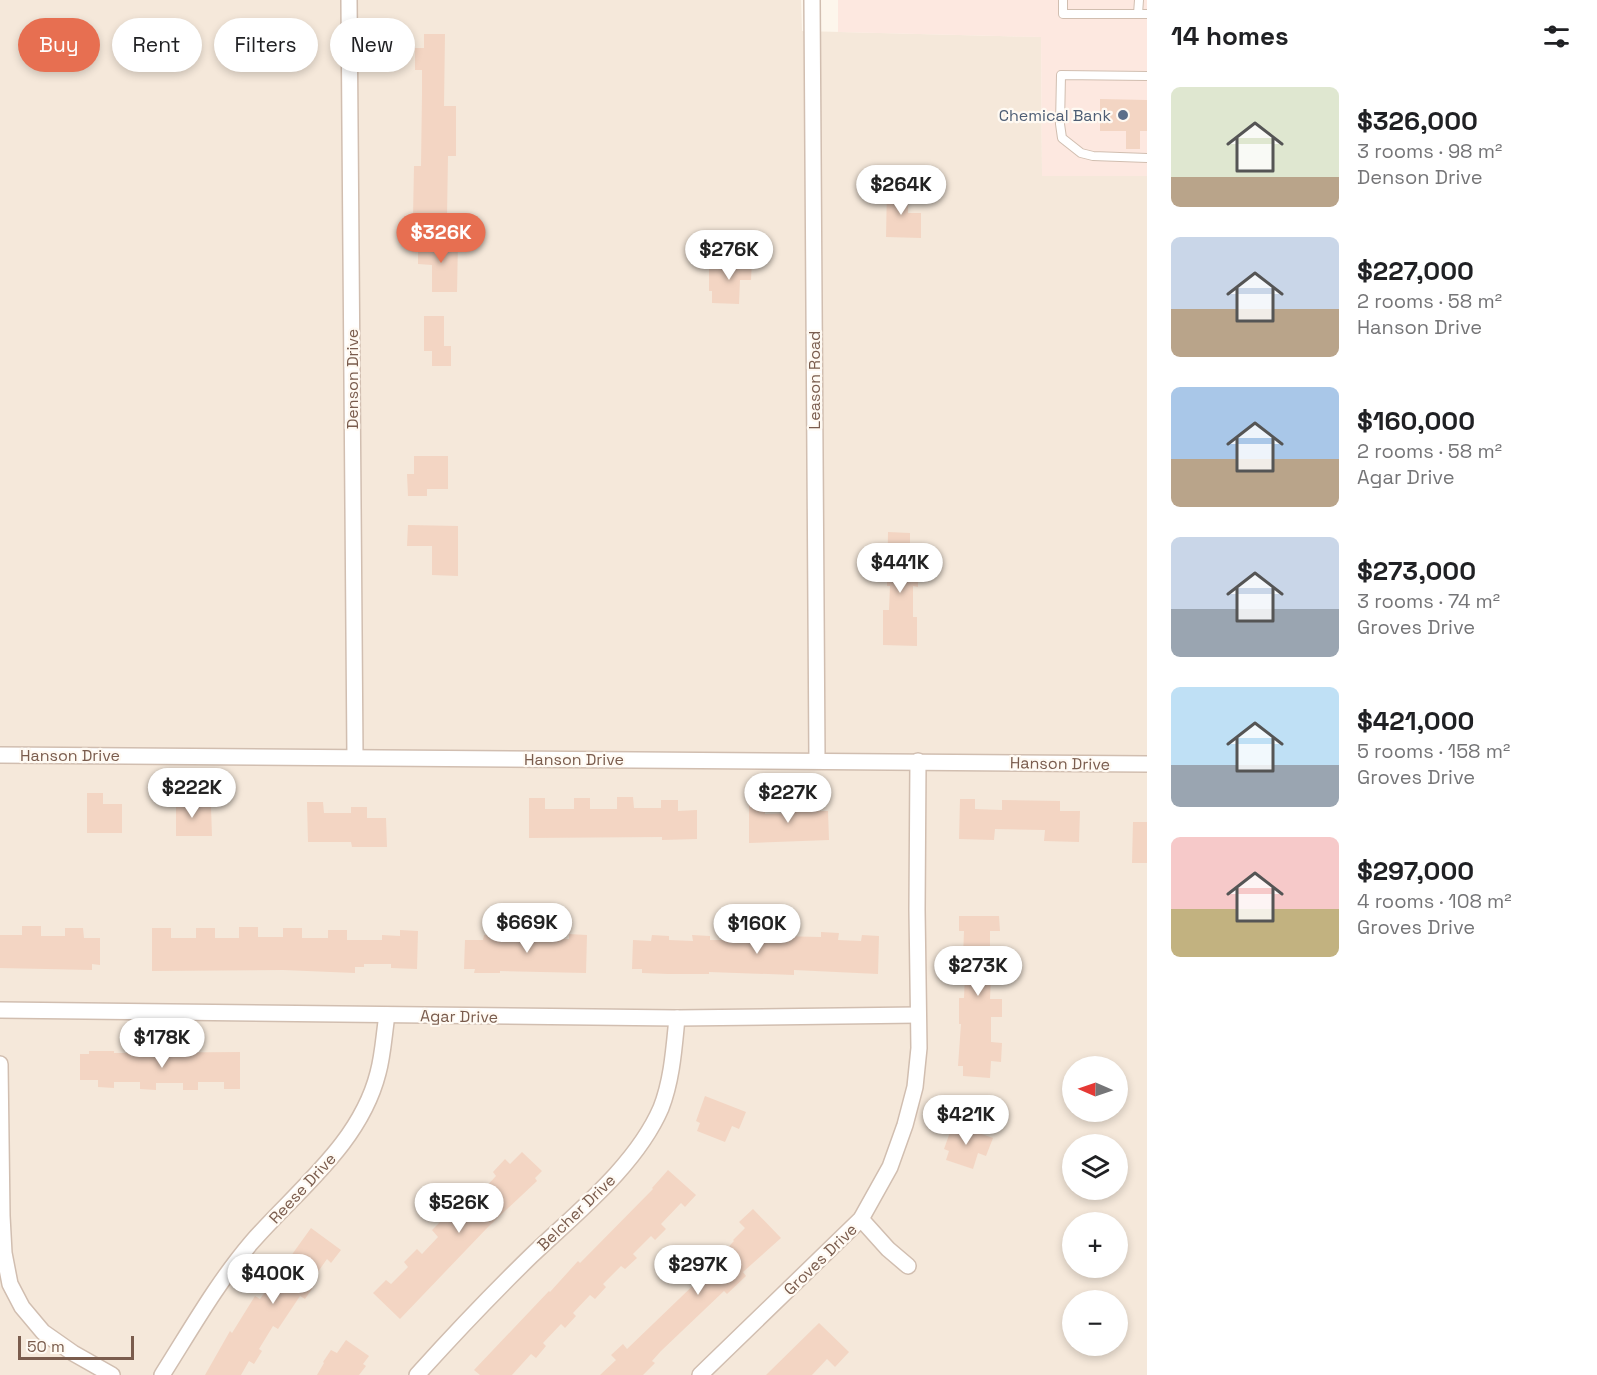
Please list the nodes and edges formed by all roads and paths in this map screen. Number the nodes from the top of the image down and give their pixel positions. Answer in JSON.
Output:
{"nodes":[{"id":1,"x":349,"y":0,"type":"edge"},
{"id":2,"x":812,"y":0,"type":"edge"},
{"id":3,"x":1063,"y":0,"type":"edge"},
{"id":4,"x":1139,"y":0,"type":"edge"},
{"id":5,"x":1143,"y":14,"type":"edge"},
{"id":6,"x":1147,"y":76,"type":"edge"},
{"id":7,"x":1147,"y":158,"type":"edge"},
{"id":8,"x":0,"y":755,"type":"edge"},
{"id":9,"x":355,"y":757,"type":"junction"},
{"id":10,"x":817,"y":760,"type":"junction"},
{"id":11,"x":918,"y":761,"type":"junction"},
{"id":12,"x":1147,"y":764,"type":"edge"},
{"id":13,"x":0,"y":1010,"type":"edge"},
{"id":14,"x":387,"y":1015,"type":"junction"},
{"id":15,"x":918,"y":1015,"type":"junction"},
{"id":16,"x":677,"y":1018,"type":"junction"},
{"id":17,"x":0,"y":1064,"type":"edge"},
{"id":18,"x":861,"y":1219,"type":"junction"},
{"id":19,"x":908,"y":1266,"type":"dead end"},
{"id":20,"x":112,"y":1375,"type":"edge"},
{"id":21,"x":162,"y":1375,"type":"edge"},
{"id":22,"x":417,"y":1375,"type":"edge"},
{"id":23,"x":700,"y":1375,"type":"edge"}],
"edges":[{"from":1,"to":9,"type":"street","name":"Denson Drive"},
{"from":2,"to":10,"type":"street","name":"Leason Road"},
{"from":3,"to":5,"type":"lane"},
{"from":4,"to":5,"type":"lane"},
{"from":6,"to":7,"type":"lane"},
{"from":8,"to":9,"type":"street","name":"Hanson Drive"},
{"from":9,"to":10,"type":"street","name":"Hanson Drive"},
{"from":10,"to":11,"type":"street","name":"Hanson Drive"},
{"from":11,"to":12,"type":"street","name":"Hanson Drive"},
{"from":11,"to":15,"type":"street","name":"Groves Drive"},
{"from":13,"to":14,"type":"street","name":"Agar Drive"},
{"from":14,"to":16,"type":"street","name":"Agar Drive"},
{"from":14,"to":21,"type":"street","name":"Reese Drive"},
{"from":15,"to":16,"type":"street","name":"Agar Drive"},
{"from":15,"to":18,"type":"street","name":"Groves Drive"},
{"from":16,"to":22,"type":"street","name":"Belcher Drive"},
{"from":17,"to":20,"type":"street"},
{"from":18,"to":19,"type":"street"},
{"from":18,"to":23,"type":"street","name":"Groves Drive"}]}
